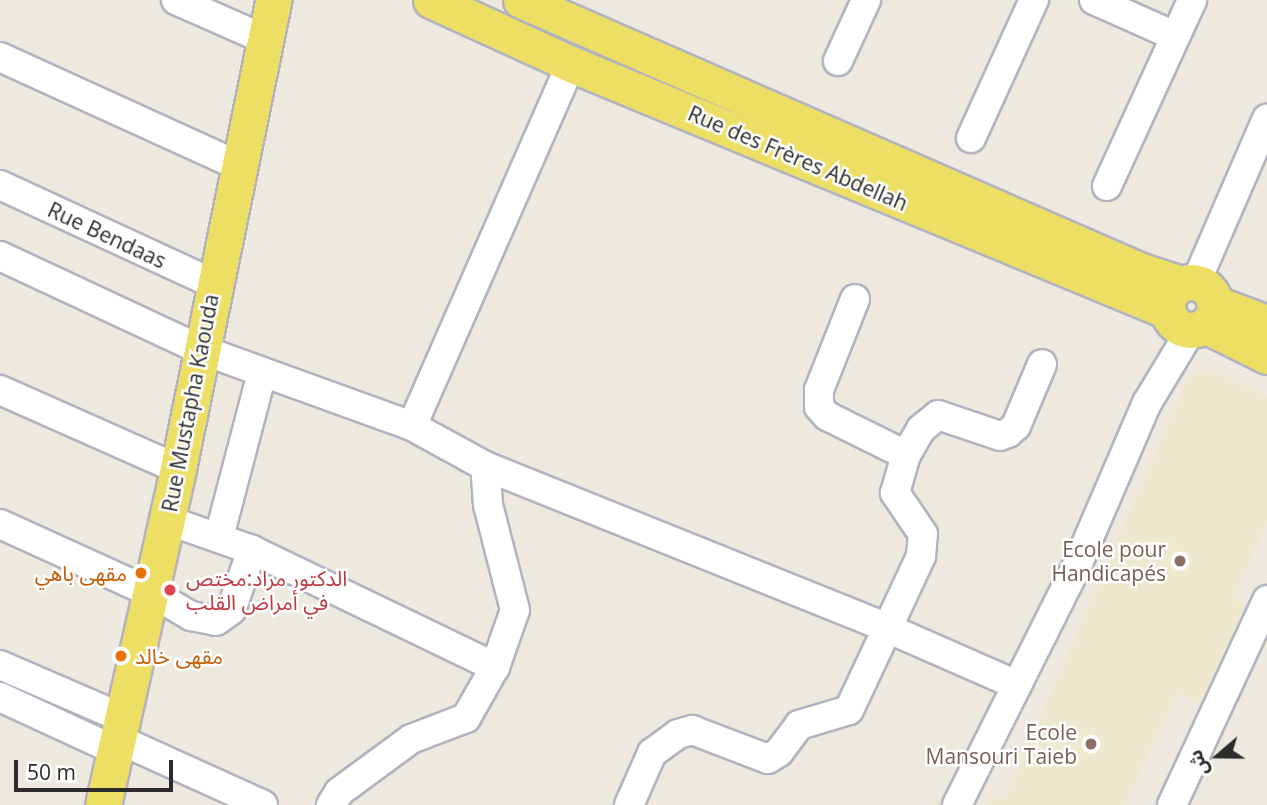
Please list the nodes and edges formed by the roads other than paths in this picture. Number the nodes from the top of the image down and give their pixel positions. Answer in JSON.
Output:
{"nodes":[{"id":1,"x":176,"y":0,"type":"edge"},
{"id":2,"x":273,"y":0,"type":"edge"},
{"id":3,"x":431,"y":0,"type":"edge"},
{"id":4,"x":521,"y":0,"type":"edge"},
{"id":5,"x":866,"y":0,"type":"edge"},
{"id":6,"x":1034,"y":0,"type":"edge"},
{"id":7,"x":1094,"y":0,"type":"edge"},
{"id":8,"x":1192,"y":0,"type":"edge"},
{"id":9,"x":1175,"y":36,"type":"junction"},
{"id":10,"x":264,"y":39,"type":"junction"},
{"id":11,"x":0,"y":57,"type":"edge"},
{"id":12,"x":838,"y":61,"type":"dead end"},
{"id":13,"x":571,"y":64,"type":"junction"},
{"id":14,"x":1267,"y":120,"type":"edge"},
{"id":15,"x":971,"y":138,"type":"dead end"},
{"id":16,"x":239,"y":166,"type":"junction"},
{"id":17,"x":0,"y":185,"type":"edge"},
{"id":18,"x":1107,"y":186,"type":"dead end"},
{"id":19,"x":0,"y":256,"type":"edge"},
{"id":20,"x":214,"y":284,"type":"junction"},
{"id":21,"x":855,"y":299,"type":"dead end"},
{"id":22,"x":1190,"y":308,"type":"junction"},
{"id":23,"x":1267,"y":323,"type":"edge"},
{"id":24,"x":202,"y":350,"type":"junction"},
{"id":25,"x":1267,"y":356,"type":"edge"},
{"id":26,"x":1042,"y":364,"type":"dead end"},
{"id":27,"x":262,"y":373,"type":"junction"},
{"id":28,"x":0,"y":390,"type":"edge"},
{"id":29,"x":412,"y":426,"type":"junction"},
{"id":30,"x":906,"y":455,"type":"junction"},
{"id":31,"x":485,"y":466,"type":"junction"},
{"id":32,"x":178,"y":469,"type":"junction"},
{"id":33,"x":167,"y":520,"type":"junction"},
{"id":34,"x":0,"y":524,"type":"edge"},
{"id":35,"x":219,"y":537,"type":"junction"},
{"id":36,"x":252,"y":550,"type":"junction"},
{"id":37,"x":150,"y":592,"type":"junction"},
{"id":38,"x":1267,"y":600,"type":"edge"},
{"id":39,"x":887,"y":628,"type":"junction"},
{"id":40,"x":0,"y":665,"type":"edge"},
{"id":41,"x":495,"y":667,"type":"junction"},
{"id":42,"x":1017,"y":685,"type":"junction"},
{"id":43,"x":0,"y":697,"type":"edge"},
{"id":44,"x":121,"y":737,"type":"junction"},
{"id":45,"x":103,"y":805,"type":"edge"},
{"id":46,"x":263,"y":805,"type":"edge"},
{"id":47,"x":331,"y":805,"type":"edge"},
{"id":48,"x":629,"y":805,"type":"edge"},
{"id":49,"x":957,"y":805,"type":"edge"},
{"id":50,"x":1172,"y":805,"type":"edge"}],
"edges":[{"from":1,"to":10,"type":"street"},
{"from":2,"to":10,"type":"main road","name":"Rue Mustapha Kaouda"},
{"from":3,"to":13,"type":"main road","name":"Rue des Frères Abdellah"},
{"from":4,"to":22,"type":"main road","name":"Rue des Frères Abdellah"},
{"from":5,"to":12,"type":"street"},
{"from":6,"to":15,"type":"street"},
{"from":7,"to":9,"type":"street"},
{"from":8,"to":9,"type":"street"},
{"from":9,"to":18,"type":"street"},
{"from":10,"to":16,"type":"main road","name":"Rue Mustapha Kaouda"},
{"from":11,"to":16,"type":"street"},
{"from":13,"to":22,"type":"main road","name":"Rue des Frères Abdellah"},
{"from":13,"to":29,"type":"street"},
{"from":14,"to":22,"type":"street"},
{"from":16,"to":20,"type":"main road","name":"Rue Mustapha Kaouda"},
{"from":17,"to":20,"type":"street","name":"Rue Bendaas"},
{"from":19,"to":24,"type":"street"},
{"from":20,"to":24,"type":"main road","name":"Rue Mustapha Kaouda"},
{"from":21,"to":30,"type":"street"},
{"from":22,"to":23,"type":"main road","name":"Rue des Frères Abdellah"},
{"from":22,"to":25,"type":"main road","name":"Rue des Frères Abdellah"},
{"from":22,"to":42,"type":"street"},
{"from":24,"to":27,"type":"street"},
{"from":24,"to":32,"type":"main road","name":"Rue Mustapha Kaouda"},
{"from":26,"to":30,"type":"street"},
{"from":27,"to":29,"type":"street"},
{"from":27,"to":35,"type":"street"},
{"from":28,"to":32,"type":"street"},
{"from":29,"to":31,"type":"street"},
{"from":30,"to":39,"type":"street"},
{"from":31,"to":39,"type":"street"},
{"from":31,"to":41,"type":"street"},
{"from":32,"to":33,"type":"main road","name":"Rue Mustapha Kaouda"},
{"from":33,"to":35,"type":"street"},
{"from":33,"to":37,"type":"main road","name":"Rue Mustapha Kaouda"},
{"from":34,"to":37,"type":"street"},
{"from":35,"to":36,"type":"street"},
{"from":36,"to":37,"type":"street"},
{"from":36,"to":41,"type":"street"},
{"from":37,"to":44,"type":"main road","name":"Rue Mustapha Kaouda"},
{"from":38,"to":50,"type":"street"},
{"from":39,"to":42,"type":"street"},
{"from":39,"to":48,"type":"street"},
{"from":40,"to":44,"type":"street"},
{"from":41,"to":47,"type":"street"},
{"from":42,"to":49,"type":"street"},
{"from":43,"to":44,"type":"street"},
{"from":44,"to":45,"type":"main road","name":"Rue Mustapha Kaouda"},
{"from":44,"to":46,"type":"street"}]}
